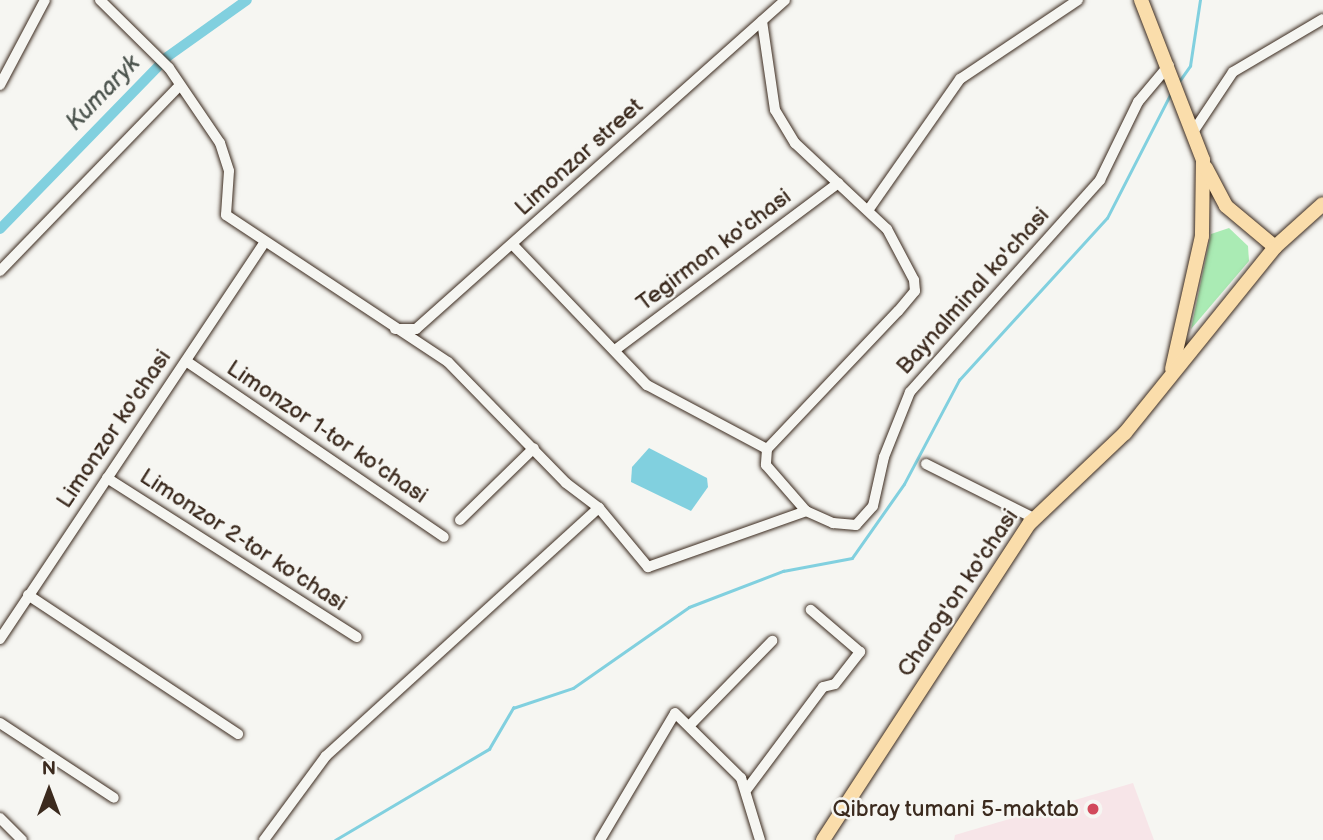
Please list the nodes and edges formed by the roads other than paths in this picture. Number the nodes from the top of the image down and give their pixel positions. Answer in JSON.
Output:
{"nodes":[{"id":1,"x":45,"y":0,"type":"edge"},
{"id":2,"x":100,"y":0,"type":"edge"},
{"id":3,"x":785,"y":0,"type":"edge"},
{"id":4,"x":1077,"y":0,"type":"edge"},
{"id":5,"x":1141,"y":0,"type":"edge"},
{"id":6,"x":1323,"y":19,"type":"edge"},
{"id":7,"x":762,"y":21,"type":"junction"},
{"id":8,"x":1170,"y":72,"type":"junction"},
{"id":9,"x":0,"y":85,"type":"edge"},
{"id":10,"x":178,"y":86,"type":"junction"},
{"id":11,"x":1193,"y":132,"type":"junction"},
{"id":12,"x":1203,"y":160,"type":"junction"},
{"id":13,"x":838,"y":183,"type":"junction"},
{"id":14,"x":1323,"y":204,"type":"edge"},
{"id":15,"x":869,"y":209,"type":"junction"},
{"id":16,"x":264,"y":243,"type":"junction"},
{"id":17,"x":513,"y":245,"type":"junction"},
{"id":18,"x":1275,"y":247,"type":"junction"},
{"id":19,"x":0,"y":271,"type":"edge"},
{"id":20,"x":394,"y":329,"type":"junction"},
{"id":21,"x":615,"y":350,"type":"junction"},
{"id":22,"x":186,"y":362,"type":"junction"},
{"id":23,"x":1169,"y":377,"type":"junction"},
{"id":24,"x":534,"y":448,"type":"junction"},
{"id":25,"x":766,"y":449,"type":"junction"},
{"id":26,"x":926,"y":464,"type":"dead end"},
{"id":27,"x":107,"y":478,"type":"junction"},
{"id":28,"x":599,"y":508,"type":"junction"},
{"id":29,"x":806,"y":511,"type":"junction"},
{"id":30,"x":1034,"y":518,"type":"junction"},
{"id":31,"x":460,"y":520,"type":"dead end"},
{"id":32,"x":444,"y":537,"type":"dead end"},
{"id":33,"x":28,"y":595,"type":"junction"},
{"id":34,"x":811,"y":610,"type":"dead end"},
{"id":35,"x":357,"y":637,"type":"dead end"},
{"id":36,"x":0,"y":639,"type":"edge"},
{"id":37,"x":772,"y":641,"type":"dead end"},
{"id":38,"x":0,"y":723,"type":"edge"},
{"id":39,"x":692,"y":723,"type":"junction"},
{"id":40,"x":238,"y":734,"type":"dead end"},
{"id":41,"x":747,"y":789,"type":"junction"},
{"id":42,"x":114,"y":798,"type":"dead end"},
{"id":43,"x":0,"y":818,"type":"edge"},
{"id":44,"x":22,"y":840,"type":"edge"},
{"id":45,"x":264,"y":840,"type":"edge"},
{"id":46,"x":600,"y":840,"type":"edge"},
{"id":47,"x":760,"y":840,"type":"edge"},
{"id":48,"x":823,"y":840,"type":"edge"}],
"edges":[{"from":1,"to":9,"type":"street"},
{"from":2,"to":10,"type":"street"},
{"from":3,"to":7,"type":"street","name":"Limonzar street"},
{"from":4,"to":15,"type":"street"},
{"from":5,"to":8,"type":"main road"},
{"from":6,"to":11,"type":"street"},
{"from":7,"to":13,"type":"street","name":"Baynalminal ko'chasi"},
{"from":7,"to":17,"type":"street","name":"Limonzar street"},
{"from":8,"to":11,"type":"main road"},
{"from":8,"to":29,"type":"street","name":"Baynalminal ko'chasi"},
{"from":10,"to":16,"type":"street"},
{"from":10,"to":19,"type":"street"},
{"from":11,"to":12,"type":"main road"},
{"from":12,"to":18,"type":"main road"},
{"from":12,"to":23,"type":"main road"},
{"from":13,"to":15,"type":"street","name":"Baynalminal ko'chasi"},
{"from":13,"to":21,"type":"street","name":"Tegirmon ko'chasi"},
{"from":14,"to":18,"type":"main road","name":"Charog'on ko'chasi"},
{"from":15,"to":25,"type":"street","name":"Baynalminal ko'chasi"},
{"from":16,"to":20,"type":"street"},
{"from":16,"to":22,"type":"street","name":"Limonzor ko'chasi"},
{"from":17,"to":20,"type":"street","name":"Limonzar street"},
{"from":17,"to":21,"type":"street"},
{"from":18,"to":23,"type":"main road","name":"Charog'on ko'chasi"},
{"from":20,"to":24,"type":"street"},
{"from":21,"to":25,"type":"street"},
{"from":22,"to":27,"type":"street","name":"Limonzor ko'chasi"},
{"from":22,"to":32,"type":"street","name":"Limonzor 1-tor ko'chasi"},
{"from":23,"to":30,"type":"main road","name":"Charog'on ko'chasi"},
{"from":24,"to":28,"type":"street"},
{"from":24,"to":31,"type":"street"},
{"from":25,"to":29,"type":"street"},
{"from":26,"to":30,"type":"street"},
{"from":27,"to":33,"type":"street","name":"Limonzor ko'chasi"},
{"from":27,"to":35,"type":"street","name":"Limonzor 2-tor ko'chasi"},
{"from":28,"to":29,"type":"street"},
{"from":28,"to":45,"type":"street"},
{"from":30,"to":48,"type":"main road","name":"Charog'on ko'chasi"},
{"from":33,"to":36,"type":"street","name":"Limonzor ko'chasi"},
{"from":33,"to":40,"type":"street"},
{"from":34,"to":41,"type":"street"},
{"from":37,"to":39,"type":"street"},
{"from":38,"to":42,"type":"street"},
{"from":39,"to":41,"type":"street"},
{"from":39,"to":46,"type":"street"},
{"from":41,"to":47,"type":"street"},
{"from":43,"to":44,"type":"street"}]}
